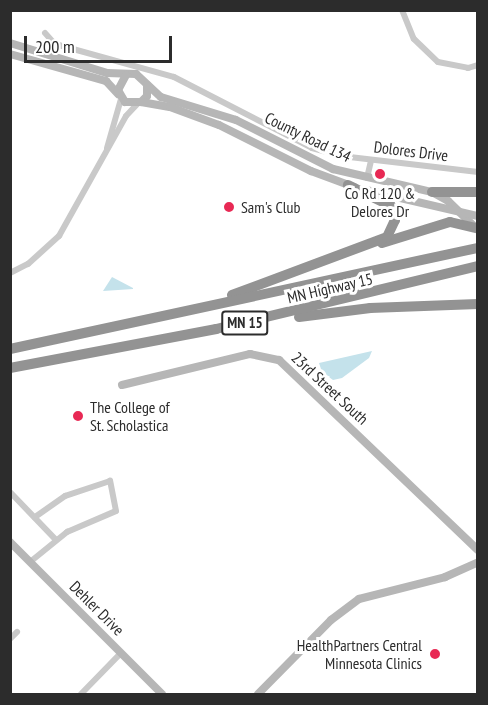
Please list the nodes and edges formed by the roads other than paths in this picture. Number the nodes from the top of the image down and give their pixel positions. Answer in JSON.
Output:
{"nodes":[{"id":1,"x":402,"y":10,"type":"edge"},
{"id":2,"x":45,"y":33,"type":"dead end"},
{"id":3,"x":10,"y":43,"type":"edge"},
{"id":4,"x":10,"y":54,"type":"edge"},
{"id":5,"x":477,"y":65,"type":"edge"},
{"id":6,"x":126,"y":75,"type":"junction"},
{"id":7,"x":147,"y":83,"type":"junction"},
{"id":8,"x":120,"y":97,"type":"junction"},
{"id":9,"x":139,"y":103,"type":"junction"},
{"id":10,"x":256,"y":142,"type":"junction"},
{"id":11,"x":106,"y":152,"type":"junction"},
{"id":12,"x":371,"y":160,"type":"junction"},
{"id":13,"x":477,"y":172,"type":"edge"},
{"id":14,"x":367,"y":178,"type":"junction"},
{"id":15,"x":348,"y":185,"type":"junction"},
{"id":16,"x":432,"y":192,"type":"junction"},
{"id":17,"x":477,"y":192,"type":"edge"},
{"id":18,"x":459,"y":212,"type":"junction"},
{"id":19,"x":477,"y":216,"type":"edge"},
{"id":20,"x":477,"y":229,"type":"edge"},
{"id":21,"x":477,"y":248,"type":"edge"},
{"id":22,"x":352,"y":253,"type":"junction"},
{"id":23,"x":477,"y":266,"type":"edge"},
{"id":24,"x":10,"y":273,"type":"edge"},
{"id":25,"x":477,"y":304,"type":"edge"},
{"id":26,"x":163,"y":316,"type":"junction"},
{"id":27,"x":216,"y":329,"type":"junction"},
{"id":28,"x":10,"y":350,"type":"edge"},
{"id":29,"x":10,"y":368,"type":"edge"},
{"id":30,"x":122,"y":385,"type":"dead end"},
{"id":31,"x":10,"y":492,"type":"edge"},
{"id":32,"x":35,"y":517,"type":"junction"},
{"id":33,"x":56,"y":539,"type":"junction"},
{"id":34,"x":10,"y":542,"type":"edge"},
{"id":35,"x":477,"y":550,"type":"edge"},
{"id":36,"x":30,"y":562,"type":"junction"},
{"id":37,"x":477,"y":562,"type":"edge"},
{"id":38,"x":17,"y":632,"type":"dead end"},
{"id":39,"x":10,"y":639,"type":"edge"},
{"id":40,"x":121,"y":653,"type":"junction"},
{"id":41,"x":81,"y":694,"type":"edge"},
{"id":42,"x":162,"y":694,"type":"edge"},
{"id":43,"x":258,"y":694,"type":"edge"}],
"edges":[{"from":1,"to":5,"type":"street"},
{"from":2,"to":12,"type":"street","name":"Dolores Drive"},
{"from":3,"to":6,"type":"street"},
{"from":4,"to":8,"type":"street"},
{"from":6,"to":7,"type":"street"},
{"from":6,"to":8,"type":"street"},
{"from":7,"to":9,"type":"street"},
{"from":7,"to":14,"type":"street","name":"County Road 134"},
{"from":8,"to":9,"type":"street"},
{"from":8,"to":11,"type":"street"},
{"from":9,"to":10,"type":"street","name":"County Road 134"},
{"from":9,"to":11,"type":"street"},
{"from":10,"to":14,"type":"street"},
{"from":10,"to":15,"type":"street","name":"County Road 134"},
{"from":11,"to":24,"type":"street"},
{"from":12,"to":13,"type":"street","name":"Dolores Drive"},
{"from":12,"to":14,"type":"street"},
{"from":14,"to":16,"type":"street","name":"County Road 134"},
{"from":15,"to":18,"type":"street","name":"County Road 134"},
{"from":15,"to":22,"type":"highway"},
{"from":16,"to":17,"type":"highway"},
{"from":16,"to":18,"type":"street","name":"County Road 134"},
{"from":18,"to":19,"type":"street","name":"County Road 134"},
{"from":18,"to":20,"type":"street","name":"County Road 134"},
{"from":20,"to":22,"type":"highway"},
{"from":21,"to":26,"type":"highway","name":"MN Highway 15","number":"MN 15"},
{"from":22,"to":26,"type":"highway"},
{"from":23,"to":27,"type":"highway","name":"MN Highway 15","number":"MN 15"},
{"from":25,"to":27,"type":"highway"},
{"from":26,"to":28,"type":"highway","name":"MN Highway 15","number":"MN 15"},
{"from":27,"to":29,"type":"highway","name":"MN Highway 15","number":"MN 15"},
{"from":30,"to":35,"type":"street","name":"23rd Street South"},
{"from":31,"to":32,"type":"street"},
{"from":32,"to":33,"type":"street"},
{"from":32,"to":33,"type":"street"},
{"from":33,"to":36,"type":"street"},
{"from":34,"to":36,"type":"street","name":"Dehler Drive"},
{"from":36,"to":40,"type":"street","name":"Dehler Drive"},
{"from":37,"to":43,"type":"street"},
{"from":38,"to":39,"type":"street"},
{"from":40,"to":41,"type":"street"},
{"from":40,"to":42,"type":"street","name":"Dehler Drive"}]}
